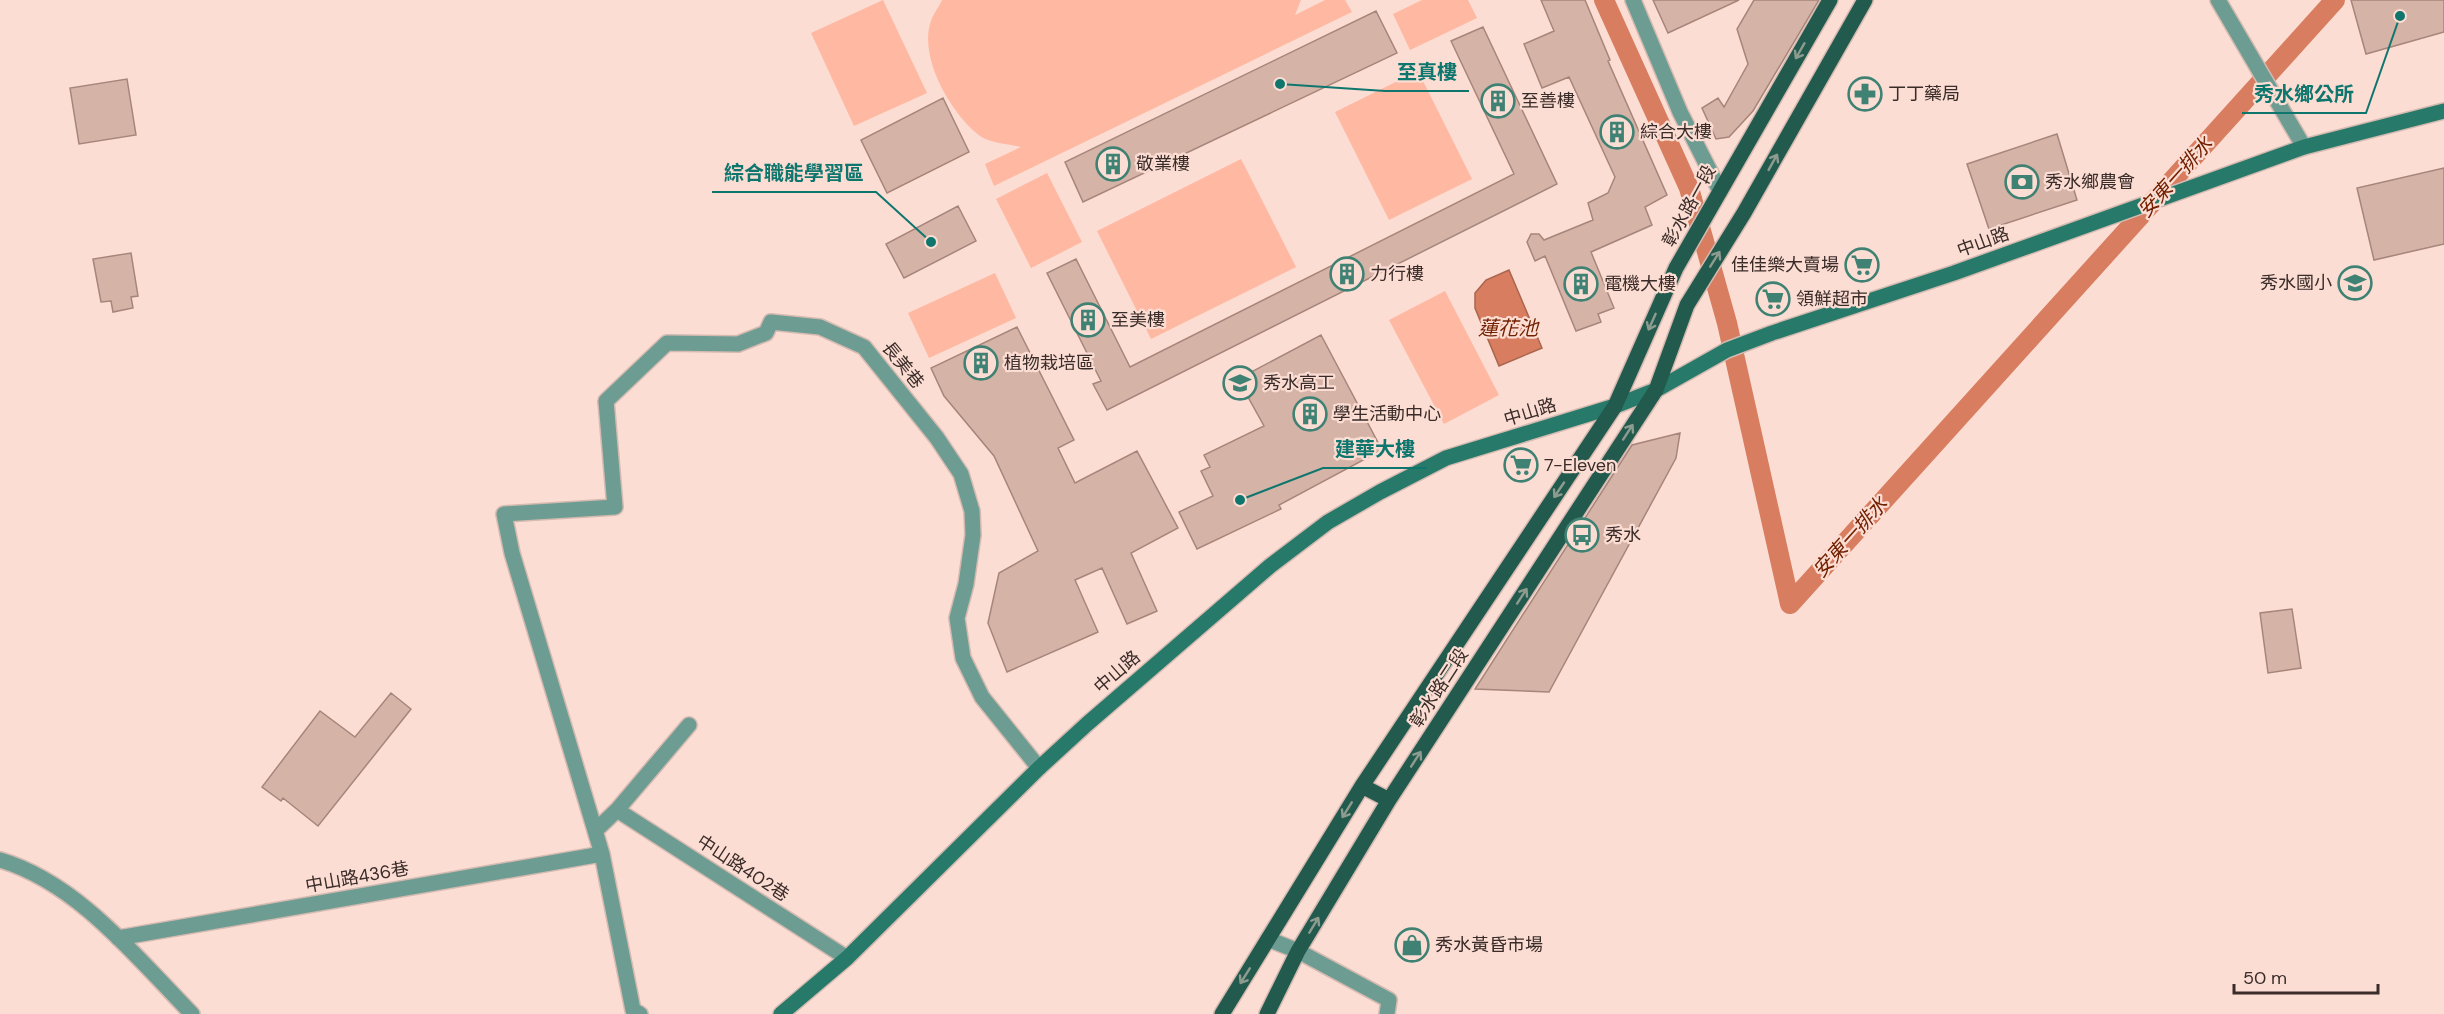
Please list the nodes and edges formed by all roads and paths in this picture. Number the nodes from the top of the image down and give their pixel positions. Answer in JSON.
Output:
{"nodes":[{"id":1,"x":1633,"y":0,"type":"edge"},
{"id":2,"x":1830,"y":0,"type":"edge"},
{"id":3,"x":1864,"y":0,"type":"edge"},
{"id":4,"x":2218,"y":0,"type":"edge"},
{"id":5,"x":2444,"y":111,"type":"edge"},
{"id":6,"x":2304,"y":147,"type":"junction"},
{"id":7,"x":1717,"y":197,"type":"junction"},
{"id":8,"x":1656,"y":390,"type":"junction"},
{"id":9,"x":1615,"y":406,"type":"junction"},
{"id":10,"x":689,"y":725,"type":"dead end"},
{"id":11,"x":1039,"y":768,"type":"junction"},
{"id":12,"x":1362,"y":786,"type":"junction"},
{"id":13,"x":1389,"y":800,"type":"junction"},
{"id":14,"x":617,"y":810,"type":"junction"},
{"id":15,"x":595,"y":831,"type":"junction"},
{"id":16,"x":602,"y":854,"type":"junction"},
{"id":17,"x":0,"y":860,"type":"edge"},
{"id":18,"x":118,"y":938,"type":"junction"},
{"id":19,"x":1268,"y":939,"type":"junction"},
{"id":20,"x":1298,"y":951,"type":"junction"},
{"id":21,"x":848,"y":958,"type":"junction"},
{"id":22,"x":192,"y":1014,"type":"edge"},
{"id":23,"x":640,"y":1014,"type":"edge"},
{"id":24,"x":781,"y":1014,"type":"edge"},
{"id":25,"x":1222,"y":1014,"type":"edge"},
{"id":26,"x":1267,"y":1014,"type":"edge"},
{"id":27,"x":1388,"y":1014,"type":"edge"}],
"edges":[{"from":1,"to":7,"type":"street"},
{"from":2,"to":7,"type":"main road","name":"彰水路一段","one_way":true},
{"from":8,"to":3,"type":"main road","one_way":true},
{"from":4,"to":6,"type":"street"},
{"from":5,"to":6,"type":"street","name":"中山路"},
{"from":6,"to":8,"type":"street","name":"中山路"},
{"from":7,"to":9,"type":"main road","name":"彰水路一段","one_way":true},
{"from":8,"to":9,"type":"street","name":"中山路"},
{"from":13,"to":8,"type":"main road","name":"彰水路二段","one_way":true},
{"from":9,"to":11,"type":"street","name":"中山路"},
{"from":9,"to":12,"type":"main road","name":"彰水路二段","one_way":true},
{"from":10,"to":14,"type":"street"},
{"from":11,"to":15,"type":"street","name":"長美巷"},
{"from":11,"to":21,"type":"street","name":"中山路"},
{"from":12,"to":13,"type":"main road"},
{"from":12,"to":19,"type":"main road","name":"彰水路二段","one_way":true},
{"from":20,"to":13,"type":"main road","name":"彰水路二段","one_way":true},
{"from":14,"to":15,"type":"street"},
{"from":14,"to":21,"type":"street","name":"中山路402巷"},
{"from":15,"to":16,"type":"street"},
{"from":16,"to":18,"type":"street","name":"中山路436巷"},
{"from":16,"to":23,"type":"street"},
{"from":17,"to":18,"type":"street"},
{"from":18,"to":22,"type":"street"},
{"from":19,"to":20,"type":"street"},
{"from":19,"to":25,"type":"main road","name":"彰水路二段","one_way":true},
{"from":20,"to":26,"type":"main road","name":"彰水路二段"},
{"from":20,"to":27,"type":"street"},
{"from":21,"to":24,"type":"street","name":"中山路"}]}
